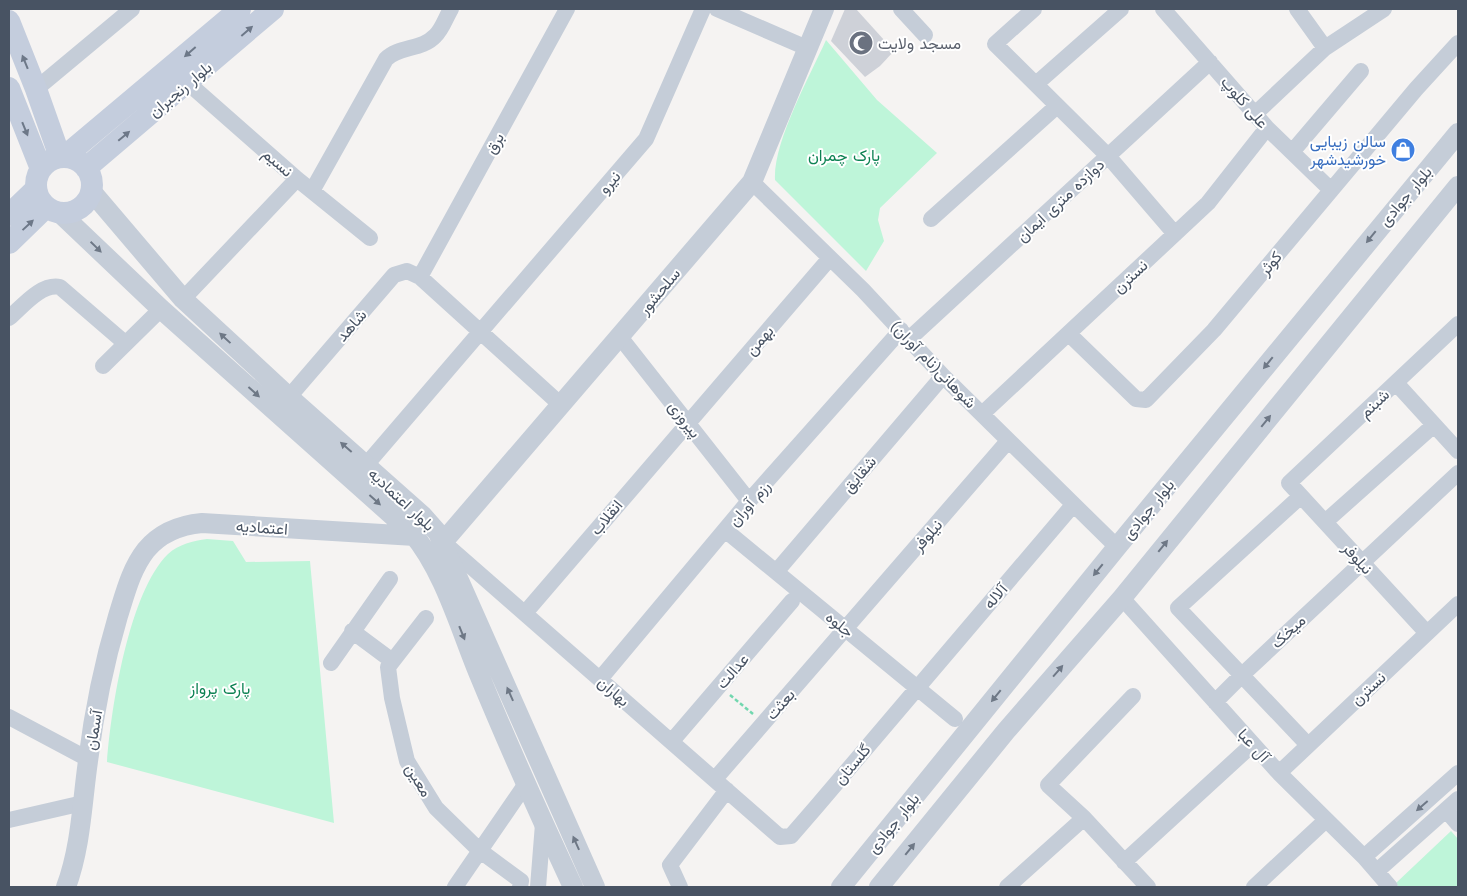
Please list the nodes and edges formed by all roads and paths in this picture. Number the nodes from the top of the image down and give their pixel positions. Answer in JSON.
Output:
{"nodes":[{"id":1,"x":132,"y":9,"type":"edge"},
{"id":2,"x":240,"y":9,"type":"edge"},
{"id":3,"x":273,"y":9,"type":"edge"},
{"id":4,"x":451,"y":9,"type":"edge"},
{"id":5,"x":567,"y":9,"type":"edge"},
{"id":6,"x":703,"y":9,"type":"edge"},
{"id":7,"x":717,"y":9,"type":"edge"},
{"id":8,"x":824,"y":9,"type":"edge"},
{"id":9,"x":901,"y":9,"type":"edge"},
{"id":10,"x":1034,"y":9,"type":"edge"},
{"id":11,"x":1121,"y":9,"type":"edge"},
{"id":12,"x":1163,"y":9,"type":"edge"},
{"id":13,"x":1298,"y":9,"type":"edge"},
{"id":14,"x":1384,"y":9,"type":"edge"},
{"id":15,"x":9,"y":21,"type":"edge"},
{"id":16,"x":926,"y":35,"type":"dead end"},
{"id":17,"x":1458,"y":43,"type":"edge"},
{"id":18,"x":807,"y":48,"type":"junction"},
{"id":19,"x":1325,"y":48,"type":"junction"},
{"id":20,"x":1210,"y":62,"type":"junction"},
{"id":21,"x":1361,"y":71,"type":"dead end"},
{"id":22,"x":188,"y":83,"type":"junction"},
{"id":23,"x":1036,"y":84,"type":"junction"},
{"id":24,"x":9,"y":88,"type":"edge"},
{"id":25,"x":36,"y":89,"type":"junction"},
{"id":26,"x":1057,"y":106,"type":"junction"},
{"id":27,"x":1256,"y":113,"type":"junction"},
{"id":28,"x":1268,"y":128,"type":"junction"},
{"id":29,"x":1458,"y":132,"type":"edge"},
{"id":30,"x":1292,"y":152,"type":"junction"},
{"id":31,"x":1108,"y":156,"type":"junction"},
{"id":32,"x":62,"y":157,"type":"junction"},
{"id":33,"x":86,"y":168,"type":"junction"},
{"id":34,"x":297,"y":179,"type":"junction"},
{"id":35,"x":752,"y":182,"type":"junction"},
{"id":36,"x":1458,"y":186,"type":"edge"},
{"id":37,"x":1331,"y":190,"type":"junction"},
{"id":38,"x":92,"y":192,"type":"junction"},
{"id":39,"x":312,"y":192,"type":"junction"},
{"id":40,"x":46,"y":195,"type":"junction"},
{"id":41,"x":9,"y":215,"type":"edge"},
{"id":42,"x":931,"y":219,"type":"dead end"},
{"id":43,"x":1175,"y":234,"type":"junction"},
{"id":44,"x":370,"y":238,"type":"dead end"},
{"id":45,"x":9,"y":243,"type":"edge"},
{"id":46,"x":830,"y":258,"type":"junction"},
{"id":47,"x":420,"y":277,"type":"junction"},
{"id":48,"x":183,"y":299,"type":"junction"},
{"id":49,"x":161,"y":309,"type":"junction"},
{"id":50,"x":9,"y":318,"type":"edge"},
{"id":51,"x":1458,"y":324,"type":"edge"},
{"id":52,"x":480,"y":332,"type":"junction"},
{"id":53,"x":905,"y":334,"type":"junction"},
{"id":54,"x":1069,"y":334,"type":"junction"},
{"id":55,"x":620,"y":337,"type":"junction"},
{"id":56,"x":125,"y":343,"type":"junction"},
{"id":57,"x":103,"y":366,"type":"dead end"},
{"id":58,"x":942,"y":376,"type":"junction"},
{"id":59,"x":1396,"y":383,"type":"junction"},
{"id":60,"x":289,"y":397,"type":"junction"},
{"id":61,"x":561,"y":405,"type":"junction"},
{"id":62,"x":982,"y":414,"type":"junction"},
{"id":63,"x":688,"y":422,"type":"junction"},
{"id":64,"x":1434,"y":425,"type":"junction"},
{"id":65,"x":1008,"y":441,"type":"junction"},
{"id":66,"x":1456,"y":445,"type":"edge"},
{"id":67,"x":366,"y":465,"type":"junction"},
{"id":68,"x":1458,"y":473,"type":"edge"},
{"id":69,"x":1289,"y":483,"type":"joint"},
{"id":70,"x":1301,"y":496,"type":"junction"},
{"id":71,"x":749,"y":502,"type":"junction"},
{"id":72,"x":1073,"y":505,"type":"junction"},
{"id":73,"x":1325,"y":522,"type":"junction"},
{"id":74,"x":725,"y":530,"type":"junction"},
{"id":75,"x":415,"y":536,"type":"junction"},
{"id":76,"x":443,"y":542,"type":"junction"},
{"id":77,"x":1116,"y":547,"type":"junction"},
{"id":78,"x":1362,"y":562,"type":"junction"},
{"id":79,"x":776,"y":572,"type":"junction"},
{"id":80,"x":132,"y":575,"type":"joint"},
{"id":81,"x":390,"y":579,"type":"dead end"},
{"id":82,"x":1122,"y":598,"type":"junction"},
{"id":83,"x":792,"y":601,"type":"dead end"},
{"id":84,"x":1458,"y":604,"type":"edge"},
{"id":85,"x":525,"y":613,"type":"junction"},
{"id":86,"x":426,"y":618,"type":"dead end"},
{"id":87,"x":845,"y":629,"type":"junction"},
{"id":88,"x":352,"y":631,"type":"junction"},
{"id":89,"x":1427,"y":633,"type":"junction"},
{"id":90,"x":391,"y":660,"type":"junction"},
{"id":91,"x":331,"y":663,"type":"dead end"},
{"id":92,"x":1242,"y":675,"type":"junction"},
{"id":93,"x":600,"y":679,"type":"junction"},
{"id":94,"x":719,"y":686,"type":"junction"},
{"id":95,"x":916,"y":687,"type":"junction"},
{"id":96,"x":1133,"y":696,"type":"dead end"},
{"id":97,"x":1215,"y":702,"type":"junction"},
{"id":98,"x":982,"y":714,"type":"junction"},
{"id":99,"x":9,"y":717,"type":"edge"},
{"id":100,"x":955,"y":719,"type":"dead end"},
{"id":101,"x":764,"y":722,"type":"junction"},
{"id":102,"x":1006,"y":731,"type":"junction"},
{"id":103,"x":672,"y":741,"type":"junction"},
{"id":104,"x":1253,"y":744,"type":"junction"},
{"id":105,"x":1308,"y":744,"type":"junction"},
{"id":106,"x":88,"y":759,"type":"junction"},
{"id":107,"x":1278,"y":772,"type":"junction"},
{"id":108,"x":1458,"y":773,"type":"edge"},
{"id":109,"x":715,"y":779,"type":"junction"},
{"id":110,"x":525,"y":784,"type":"junction"},
{"id":111,"x":727,"y":790,"type":"junction"},
{"id":112,"x":83,"y":803,"type":"junction"},
{"id":113,"x":1452,"y":805,"type":"edge"},
{"id":114,"x":1084,"y":818,"type":"junction"},
{"id":115,"x":9,"y":820,"type":"edge"},
{"id":116,"x":1326,"y":820,"type":"junction"},
{"id":117,"x":543,"y":824,"type":"junction"},
{"id":118,"x":1458,"y":824,"type":"edge"},
{"id":119,"x":786,"y":838,"type":"joint"},
{"id":120,"x":479,"y":850,"type":"junction"},
{"id":121,"x":1364,"y":857,"type":"junction"},
{"id":122,"x":1124,"y":862,"type":"junction"},
{"id":123,"x":1377,"y":871,"type":"junction"},
{"id":124,"x":524,"y":885,"type":"edge"},
{"id":125,"x":66,"y":887,"type":"edge"},
{"id":126,"x":455,"y":887,"type":"edge"},
{"id":127,"x":538,"y":887,"type":"edge"},
{"id":128,"x":573,"y":887,"type":"edge"},
{"id":129,"x":595,"y":887,"type":"edge"},
{"id":130,"x":680,"y":887,"type":"edge"},
{"id":131,"x":841,"y":887,"type":"edge"},
{"id":132,"x":879,"y":887,"type":"edge"},
{"id":133,"x":1007,"y":887,"type":"edge"},
{"id":134,"x":1148,"y":887,"type":"edge"},
{"id":135,"x":1254,"y":887,"type":"edge"},
{"id":136,"x":1390,"y":887,"type":"edge"}],
"edges":[{"from":1,"to":25,"type":"street"},
{"from":2,"to":32,"type":"main road","name":"بلوار رنجبران","one_way":true},
{"from":22,"to":3,"type":"main road","name":"بلوار رنجبران","one_way":true},
{"from":4,"to":39,"type":"street"},
{"from":5,"to":47,"type":"street","name":"برق"},
{"from":6,"to":52,"type":"street","name":"نیرو"},
{"from":7,"to":18,"type":"street"},
{"from":8,"to":18,"type":"street","name":"سلحشور"},
{"from":9,"to":16,"type":"street"},
{"from":10,"to":23,"type":"street"},
{"from":11,"to":23,"type":"street"},
{"from":12,"to":20,"type":"street","name":"علی کلوپ"},
{"from":13,"to":19,"type":"street"},
{"from":14,"to":19,"type":"street"},
{"from":25,"to":15,"type":"main road","one_way":true},
{"from":17,"to":37,"type":"street","name":"کوثر"},
{"from":18,"to":35,"type":"street","name":"سلحشور"},
{"from":19,"to":27,"type":"street"},
{"from":20,"to":27,"type":"street","name":"علی کلوپ"},
{"from":20,"to":31,"type":"street","name":"دوازده متری ایمان"},
{"from":21,"to":30,"type":"street"},
{"from":33,"to":22,"type":"main road","name":"بلوار رنجبران","one_way":true},
{"from":22,"to":34,"type":"street","name":"نسیم"},
{"from":23,"to":26,"type":"street"},
{"from":24,"to":40,"type":"main road","one_way":true},
{"from":25,"to":32,"type":"main road"},
{"from":26,"to":31,"type":"street"},
{"from":26,"to":42,"type":"street"},
{"from":27,"to":28,"type":"street","name":"علی کلوپ"},
{"from":28,"to":30,"type":"street","name":"علی کلوپ"},
{"from":28,"to":43,"type":"street","name":"نسترن"},
{"from":29,"to":77,"type":"street","name":"بلوار جوادی","one_way":true},
{"from":30,"to":37,"type":"street","name":"علی کلوپ"},
{"from":31,"to":43,"type":"street"},
{"from":31,"to":53,"type":"street","name":"دوازده متری ایمان"},
{"from":32,"to":33,"type":"main road"},
{"from":32,"to":40,"type":"main road"},
{"from":33,"to":38,"type":"main road"},
{"from":34,"to":39,"type":"street","name":"نسیم"},
{"from":34,"to":48,"type":"street"},
{"from":35,"to":46,"type":"street","name":"شوهانی(نام آوران)"},
{"from":35,"to":55,"type":"street","name":"سلحشور"},
{"from":82,"to":36,"type":"street","name":"بلوار جوادی","one_way":true},
{"from":37,"to":54,"type":"street","name":"کوثر"},
{"from":38,"to":40,"type":"main road"},
{"from":38,"to":48,"type":"street","name":"بلوار اعتمادیه"},
{"from":39,"to":44,"type":"street","name":"نسیم"},
{"from":40,"to":41,"type":"main road"},
{"from":45,"to":40,"type":"main road","one_way":true},
{"from":40,"to":49,"type":"street","name":"بلوار اعتمادیه","one_way":true},
{"from":43,"to":54,"type":"street","name":"نسترن"},
{"from":46,"to":53,"type":"street","name":"شوهانی(نام آوران)"},
{"from":46,"to":63,"type":"street","name":"بهمن"},
{"from":47,"to":52,"type":"street"},
{"from":47,"to":60,"type":"street","name":"شاهد"},
{"from":60,"to":48,"type":"street","name":"بلوار اعتمادیه","one_way":true},
{"from":49,"to":56,"type":"street"},
{"from":49,"to":75,"type":"street","name":"بلوار اعتمادیه","one_way":true},
{"from":50,"to":56,"type":"street"},
{"from":51,"to":59,"type":"street","name":"شبنم"},
{"from":52,"to":61,"type":"street"},
{"from":52,"to":67,"type":"street","name":"نیرو"},
{"from":53,"to":58,"type":"street","name":"شوهانی(نام آوران)"},
{"from":53,"to":71,"type":"street","name":"رزم آوران"},
{"from":54,"to":62,"type":"street","name":"نسترن"},
{"from":55,"to":61,"type":"street","name":"سلحشور"},
{"from":55,"to":63,"type":"street","name":"پیروزی"},
{"from":56,"to":57,"type":"street"},
{"from":58,"to":62,"type":"street","name":"شوهانی(نام آوران)"},
{"from":58,"to":79,"type":"street","name":"شقایق"},
{"from":59,"to":64,"type":"street"},
{"from":59,"to":69,"type":"street","name":"شبنم"},
{"from":67,"to":60,"type":"street","name":"بلوار اعتمادیه","one_way":true},
{"from":61,"to":76,"type":"street","name":"سلحشور"},
{"from":62,"to":65,"type":"street","name":"شوهانی(نام آوران)"},
{"from":63,"to":71,"type":"street","name":"پیروزی"},
{"from":63,"to":85,"type":"street","name":"انقلاب"},
{"from":64,"to":66,"type":"street"},
{"from":64,"to":73,"type":"street"},
{"from":65,"to":72,"type":"street","name":"شوهانی(نام آوران)"},
{"from":65,"to":87,"type":"street","name":"نیلوفر"},
{"from":67,"to":76,"type":"street","name":"بلوار اعتمادیه"},
{"from":68,"to":78,"type":"street","name":"میخک"},
{"from":69,"to":70,"type":"street","name":"نیلوفر"},
{"from":70,"to":73,"type":"street","name":"نیلوفر"},
{"from":70,"to":92,"type":"street"},
{"from":71,"to":74,"type":"street","name":"رزم آوران"},
{"from":72,"to":77,"type":"street","name":"شوهانی(نام آوران)"},
{"from":72,"to":95,"type":"street","name":"آلاله"},
{"from":73,"to":78,"type":"street","name":"نیلوفر"},
{"from":74,"to":79,"type":"street","name":"جلوه"},
{"from":74,"to":93,"type":"street","name":"رزم آوران"},
{"from":75,"to":80,"type":"street","name":"اعتمادیه"},
{"from":75,"to":110,"type":"street","name":"بلوار اعتمادیه","one_way":true},
{"from":76,"to":85,"type":"street","name":"بهاران"},
{"from":129,"to":76,"type":"street","name":"بلوار اعتمادیه","one_way":true},
{"from":77,"to":98,"type":"street","name":"بلوار جوادی","one_way":true},
{"from":78,"to":89,"type":"street","name":"نیلوفر"},
{"from":78,"to":92,"type":"street","name":"میخک"},
{"from":79,"to":87,"type":"street","name":"جلوه"},
{"from":80,"to":106,"type":"street","name":"آسمان"},
{"from":81,"to":88,"type":"street"},
{"from":82,"to":97,"type":"street","name":"آل عبا"},
{"from":102,"to":82,"type":"street","name":"بلوار جوادی","one_way":true},
{"from":83,"to":94,"type":"street","name":"عدالت"},
{"from":84,"to":89,"type":"street","name":"نسترن"},
{"from":85,"to":93,"type":"street","name":"بهاران"},
{"from":86,"to":90,"type":"street"},
{"from":87,"to":95,"type":"street","name":"جلوه"},
{"from":87,"to":101,"type":"street","name":"بعثت"},
{"from":88,"to":90,"type":"street"},
{"from":88,"to":91,"type":"street"},
{"from":89,"to":105,"type":"street","name":"نسترن"},
{"from":90,"to":120,"type":"street","name":"معین"},
{"from":92,"to":97,"type":"street","name":"میخک"},
{"from":92,"to":105,"type":"street"},
{"from":93,"to":103,"type":"street","name":"بهاران"},
{"from":94,"to":101,"type":"path"},
{"from":94,"to":103,"type":"street","name":"عدالت"},
{"from":95,"to":100,"type":"street","name":"جلوه"},
{"from":95,"to":119,"type":"street","name":"گلستان"},
{"from":96,"to":114,"type":"street"},
{"from":97,"to":104,"type":"street","name":"آل عبا"},
{"from":98,"to":102,"type":"street"},
{"from":98,"to":131,"type":"street","name":"بلوار جوادی"},
{"from":99,"to":106,"type":"street"},
{"from":101,"to":109,"type":"street","name":"بعثت"},
{"from":132,"to":102,"type":"street","name":"بلوار جوادی","one_way":true},
{"from":103,"to":109,"type":"street","name":"بهاران"},
{"from":104,"to":107,"type":"street","name":"آل عبا"},
{"from":104,"to":122,"type":"street"},
{"from":105,"to":107,"type":"street","name":"نسترن"},
{"from":106,"to":112,"type":"street","name":"آسمان"},
{"from":107,"to":116,"type":"street","name":"آل عبا"},
{"from":108,"to":121,"type":"street","one_way":true},
{"from":109,"to":111,"type":"street","name":"بهاران"},
{"from":110,"to":117,"type":"street","name":"بلوار اعتمادیه"},
{"from":110,"to":120,"type":"street"},
{"from":111,"to":119,"type":"street","name":"بهاران"},
{"from":111,"to":130,"type":"street"},
{"from":112,"to":115,"type":"street"},
{"from":112,"to":125,"type":"street","name":"آسمان"},
{"from":113,"to":118,"type":"street"},
{"from":113,"to":123,"type":"street"},
{"from":114,"to":122,"type":"street"},
{"from":114,"to":133,"type":"street"},
{"from":116,"to":121,"type":"street","name":"آل عبا"},
{"from":116,"to":135,"type":"street"},
{"from":117,"to":127,"type":"street"},
{"from":117,"to":128,"type":"street","name":"بلوار اعتمادیه"},
{"from":120,"to":124,"type":"street","name":"معین"},
{"from":120,"to":126,"type":"street"},
{"from":121,"to":123,"type":"street","name":"آل عبا"},
{"from":122,"to":134,"type":"street"},
{"from":123,"to":136,"type":"street","name":"آل عبا"}]}
